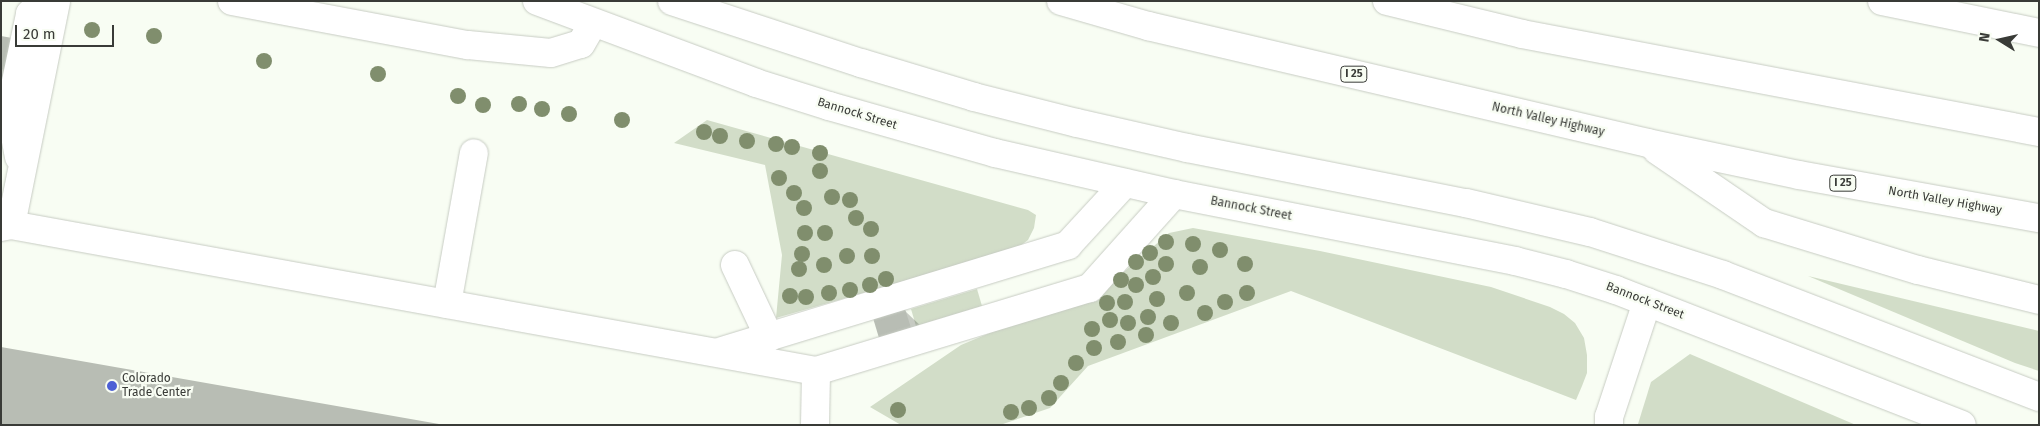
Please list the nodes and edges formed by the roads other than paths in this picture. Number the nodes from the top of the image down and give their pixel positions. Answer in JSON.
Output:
{"nodes":[{"id":1,"x":43,"y":1,"type":"edge"},
{"id":2,"x":56,"y":1,"type":"edge"},
{"id":3,"x":232,"y":1,"type":"edge"},
{"id":4,"x":537,"y":1,"type":"edge"},
{"id":5,"x":672,"y":1,"type":"edge"},
{"id":6,"x":1062,"y":1,"type":"edge"},
{"id":7,"x":1387,"y":1,"type":"edge"},
{"id":8,"x":1882,"y":1,"type":"edge"},
{"id":9,"x":594,"y":23,"type":"junction"},
{"id":10,"x":2039,"y":32,"type":"edge"},
{"id":11,"x":2039,"y":132,"type":"edge"},
{"id":12,"x":1648,"y":143,"type":"junction"},
{"id":13,"x":474,"y":153,"type":"dead end"},
{"id":14,"x":22,"y":171,"type":"junction"},
{"id":15,"x":1124,"y":183,"type":"junction"},
{"id":16,"x":1174,"y":194,"type":"junction"},
{"id":17,"x":2039,"y":218,"type":"edge"},
{"id":18,"x":6,"y":226,"type":"edge"},
{"id":19,"x":735,"y":265,"type":"dead end"},
{"id":20,"x":2039,"y":300,"type":"edge"},
{"id":21,"x":1647,"y":302,"type":"junction"},
{"id":22,"x":447,"y":304,"type":"junction"},
{"id":23,"x":768,"y":337,"type":"junction"},
{"id":24,"x":716,"y":353,"type":"junction"},
{"id":25,"x":816,"y":371,"type":"junction"},
{"id":26,"x":2039,"y":397,"type":"edge"},
{"id":27,"x":815,"y":425,"type":"edge"},
{"id":28,"x":1610,"y":425,"type":"edge"},
{"id":29,"x":1960,"y":425,"type":"edge"}],
"edges":[{"from":1,"to":14,"type":"main road"},
{"from":2,"to":14,"type":"main road"},
{"from":3,"to":9,"type":"main road"},
{"from":4,"to":9,"type":"main road","name":"Bannock Street"},
{"from":5,"to":26,"type":"main road"},
{"from":6,"to":12,"type":"main road","name":"North Valley Highway","number":"I 25"},
{"from":7,"to":11,"type":"main road"},
{"from":8,"to":10,"type":"main road"},
{"from":9,"to":15,"type":"main road","name":"Bannock Street"},
{"from":12,"to":17,"type":"main road","name":"North Valley Highway","number":"I 25"},
{"from":12,"to":20,"type":"main road"},
{"from":13,"to":22,"type":"main road"},
{"from":14,"to":18,"type":"main road"},
{"from":15,"to":16,"type":"main road","name":"Bannock Street"},
{"from":15,"to":23,"type":"main road"},
{"from":16,"to":21,"type":"main road","name":"Bannock Street"},
{"from":16,"to":25,"type":"main road"},
{"from":18,"to":22,"type":"main road"},
{"from":19,"to":23,"type":"main road"},
{"from":21,"to":28,"type":"main road"},
{"from":21,"to":29,"type":"main road","name":"Bannock Street"},
{"from":22,"to":24,"type":"main road"},
{"from":23,"to":24,"type":"main road"},
{"from":24,"to":25,"type":"main road"},
{"from":25,"to":27,"type":"main road"}]}
